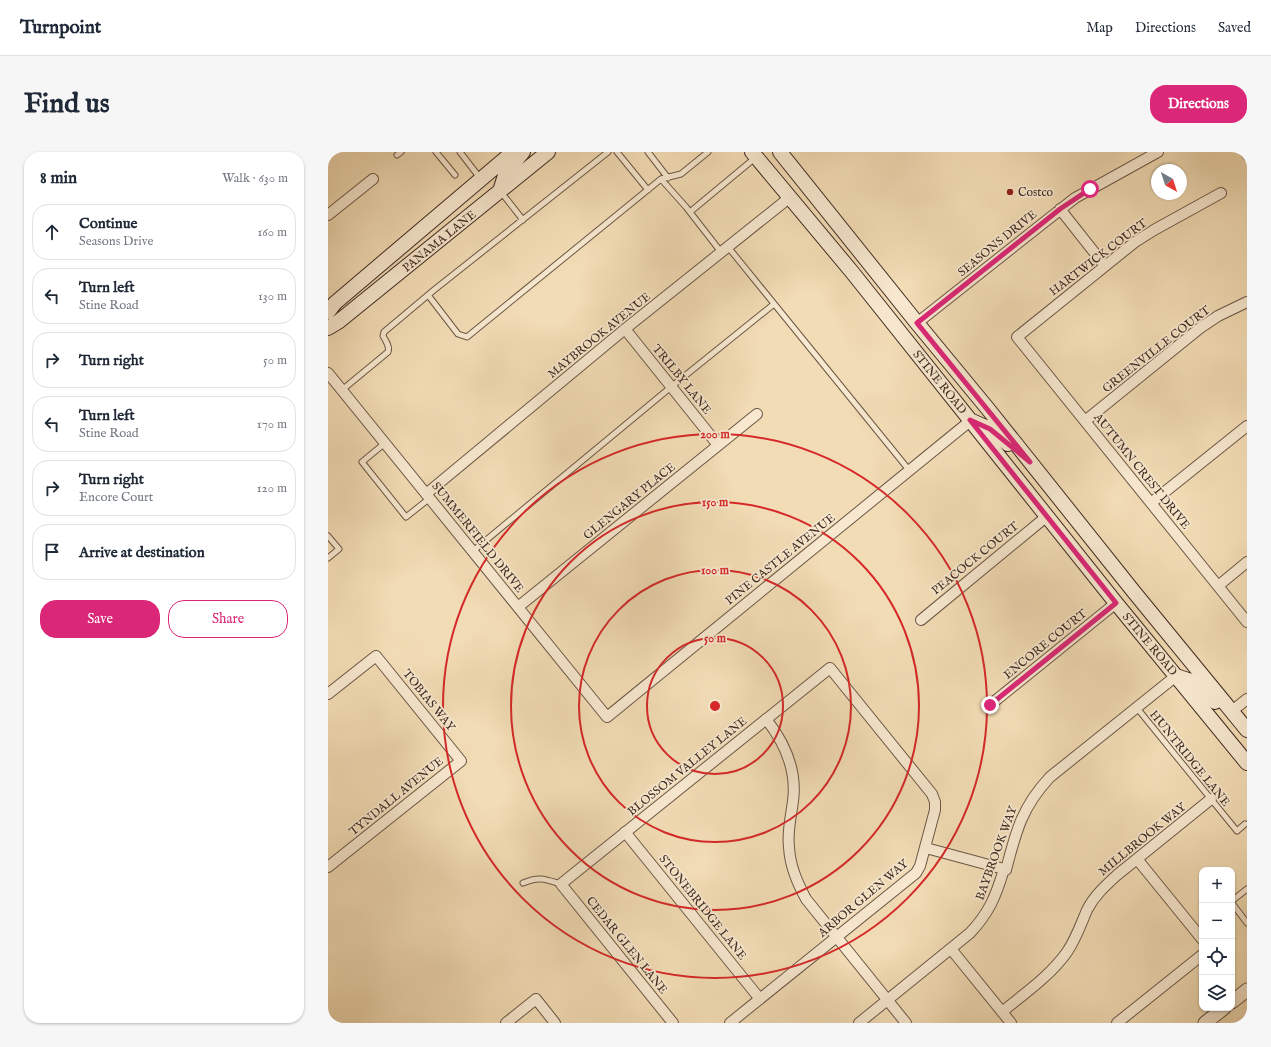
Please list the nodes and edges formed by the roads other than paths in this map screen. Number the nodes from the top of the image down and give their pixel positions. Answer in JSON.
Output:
{"nodes":[{"id":1,"x":436,"y":152,"type":"edge"},
{"id":2,"x":460,"y":152,"type":"edge"},
{"id":3,"x":513,"y":152,"type":"edge"},
{"id":4,"x":523,"y":152,"type":"edge"},
{"id":5,"x":548,"y":152,"type":"edge"},
{"id":6,"x":608,"y":152,"type":"edge"},
{"id":7,"x":617,"y":152,"type":"edge"},
{"id":8,"x":648,"y":152,"type":"edge"},
{"id":9,"x":708,"y":152,"type":"edge"},
{"id":10,"x":780,"y":152,"type":"edge"},
{"id":11,"x":1158,"y":152,"type":"edge"},
{"id":12,"x":754,"y":154,"type":"edge"},
{"id":13,"x":455,"y":175,"type":"dead end"},
{"id":14,"x":668,"y":178,"type":"junction"},
{"id":15,"x":373,"y":179,"type":"dead end"},
{"id":16,"x":480,"y":179,"type":"junction"},
{"id":17,"x":661,"y":179,"type":"junction"},
{"id":18,"x":648,"y":190,"type":"junction"},
{"id":19,"x":500,"y":191,"type":"junction"},
{"id":20,"x":1221,"y":193,"type":"dead end"},
{"id":21,"x":790,"y":198,"type":"junction"},
{"id":22,"x":1060,"y":209,"type":"junction"},
{"id":23,"x":690,"y":212,"type":"junction"},
{"id":24,"x":328,"y":215,"type":"edge"},
{"id":25,"x":523,"y":220,"type":"junction"},
{"id":26,"x":438,"y":242,"type":"junction"},
{"id":27,"x":725,"y":250,"type":"junction"},
{"id":28,"x":1105,"y":266,"type":"junction"},
{"id":29,"x":852,"y":272,"type":"junction"},
{"id":30,"x":428,"y":295,"type":"junction"},
{"id":31,"x":1247,"y":302,"type":"edge"},
{"id":32,"x":774,"y":304,"type":"junction"},
{"id":33,"x":328,"y":312,"type":"edge"},
{"id":34,"x":917,"y":323,"type":"junction"},
{"id":35,"x":328,"y":328,"type":"edge"},
{"id":36,"x":625,"y":329,"type":"junction"},
{"id":37,"x":1017,"y":337,"type":"joint"},
{"id":38,"x":328,"y":373,"type":"edge"},
{"id":39,"x":671,"y":387,"type":"junction"},
{"id":40,"x":342,"y":390,"type":"junction"},
{"id":41,"x":757,"y":414,"type":"dead end"},
{"id":42,"x":970,"y":420,"type":"junction"},
{"id":43,"x":1085,"y":421,"type":"junction"},
{"id":44,"x":1247,"y":426,"type":"edge"},
{"id":45,"x":385,"y":443,"type":"junction"},
{"id":46,"x":718,"y":445,"type":"junction"},
{"id":47,"x":1030,"y":462,"type":"junction"},
{"id":48,"x":910,"y":470,"type":"junction"},
{"id":49,"x":428,"y":496,"type":"junction"},
{"id":50,"x":1151,"y":503,"type":"junction"},
{"id":51,"x":1046,"y":517,"type":"junction"},
{"id":52,"x":328,"y":536,"type":"edge"},
{"id":53,"x":473,"y":552,"type":"junction"},
{"id":54,"x":328,"y":558,"type":"edge"},
{"id":55,"x":1247,"y":562,"type":"edge"},
{"id":56,"x":1218,"y":586,"type":"junction"},
{"id":57,"x":1116,"y":603,"type":"junction"},
{"id":58,"x":518,"y":608,"type":"junction"},
{"id":59,"x":921,"y":620,"type":"dead end"},
{"id":60,"x":1247,"y":622,"type":"edge"},
{"id":61,"x":830,"y":668,"type":"joint"},
{"id":62,"x":1176,"y":676,"type":"junction"},
{"id":63,"x":328,"y":694,"type":"edge"},
{"id":64,"x":1247,"y":699,"type":"edge"},
{"id":65,"x":990,"y":705,"type":"dead end"},
{"id":66,"x":1137,"y":708,"type":"junction"},
{"id":67,"x":1232,"y":711,"type":"junction"},
{"id":68,"x":607,"y":717,"type":"joint"},
{"id":69,"x":766,"y":719,"type":"junction"},
{"id":70,"x":1247,"y":730,"type":"edge"},
{"id":71,"x":1247,"y":733,"type":"edge"},
{"id":72,"x":461,"y":761,"type":"joint"},
{"id":73,"x":1247,"y":763,"type":"edge"},
{"id":74,"x":1211,"y":799,"type":"junction"},
{"id":75,"x":1245,"y":824,"type":"dead end"},
{"id":76,"x":625,"y":832,"type":"junction"},
{"id":77,"x":926,"y":848,"type":"junction"},
{"id":78,"x":1137,"y":859,"type":"junction"},
{"id":79,"x":328,"y":867,"type":"edge"},
{"id":80,"x":1004,"y":869,"type":"junction"},
{"id":81,"x":523,"y":883,"type":"dead end"},
{"id":82,"x":561,"y":884,"type":"junction"},
{"id":83,"x":1247,"y":889,"type":"edge"},
{"id":84,"x":1235,"y":898,"type":"edge"},
{"id":85,"x":1232,"y":903,"type":"edge"},
{"id":86,"x":1247,"y":922,"type":"edge"},
{"id":87,"x":837,"y":937,"type":"junction"},
{"id":88,"x":1201,"y":939,"type":"edge"},
{"id":89,"x":951,"y":949,"type":"junction"},
{"id":90,"x":1199,"y":957,"type":"edge"},
{"id":91,"x":1247,"y":990,"type":"edge"},
{"id":92,"x":760,"y":999,"type":"junction"},
{"id":93,"x":888,"y":1000,"type":"junction"},
{"id":94,"x":1235,"y":1000,"type":"edge"},
{"id":95,"x":1220,"y":1011,"type":"edge"},
{"id":96,"x":1002,"y":1012,"type":"junction"},
{"id":97,"x":506,"y":1023,"type":"edge"},
{"id":98,"x":555,"y":1023,"type":"edge"},
{"id":99,"x":674,"y":1023,"type":"edge"},
{"id":100,"x":730,"y":1023,"type":"edge"},
{"id":101,"x":859,"y":1023,"type":"edge"},
{"id":102,"x":906,"y":1023,"type":"edge"},
{"id":103,"x":1011,"y":1023,"type":"edge"},
{"id":104,"x":1117,"y":1023,"type":"edge"},
{"id":105,"x":1205,"y":1023,"type":"edge"}],
"edges":[{"from":1,"to":13,"type":"lane"},
{"from":2,"to":16,"type":"lane"},
{"from":3,"to":16,"type":"main road","name":"PANAMA LANE"},
{"from":4,"to":19,"type":"main road"},
{"from":5,"to":19,"type":"main road","name":"PANAMA LANE"},
{"from":6,"to":25,"type":"lane"},
{"from":7,"to":18,"type":"lane"},
{"from":8,"to":14,"type":"lane"},
{"from":9,"to":14,"type":"lane"},
{"from":10,"to":34,"type":"main road","name":"STINE ROAD"},
{"from":11,"to":22,"type":"street","name":"SEASONS DRIVE"},
{"from":12,"to":21,"type":"main road","name":"STINE ROAD"},
{"from":12,"to":23,"type":"lane"},
{"from":14,"to":17,"type":"lane"},
{"from":15,"to":24,"type":"street"},
{"from":16,"to":26,"type":"main road"},
{"from":16,"to":33,"type":"main road","name":"PANAMA LANE"},
{"from":17,"to":18,"type":"lane"},
{"from":17,"to":23,"type":"lane"},
{"from":18,"to":30,"type":"lane"},
{"from":19,"to":25,"type":"lane"},
{"from":19,"to":26,"type":"main road","name":"PANAMA LANE"},
{"from":20,"to":28,"type":"street","name":"HARTWICK COURT"},
{"from":21,"to":27,"type":"street","name":"MAYBROOK AVENUE"},
{"from":21,"to":29,"type":"main road","name":"STINE ROAD"},
{"from":22,"to":28,"type":"street"},
{"from":22,"to":34,"type":"street","name":"SEASONS DRIVE"},
{"from":23,"to":27,"type":"lane"},
{"from":25,"to":30,"type":"lane"},
{"from":26,"to":35,"type":"main road","name":"PANAMA LANE"},
{"from":27,"to":32,"type":"lane"},
{"from":27,"to":36,"type":"street","name":"MAYBROOK AVENUE"},
{"from":28,"to":37,"type":"street","name":"HARTWICK COURT"},
{"from":29,"to":34,"type":"main road"},
{"from":29,"to":42,"type":"main road","name":"STINE ROAD"},
{"from":30,"to":40,"type":"lane"},
{"from":31,"to":43,"type":"street","name":"GREENVILLE COURT"},
{"from":32,"to":39,"type":"lane"},
{"from":32,"to":48,"type":"lane"},
{"from":34,"to":47,"type":"main road","name":"STINE ROAD"},
{"from":36,"to":39,"type":"street","name":"TRILBY LANE"},
{"from":36,"to":49,"type":"street","name":"MAYBROOK AVENUE"},
{"from":37,"to":43,"type":"street","name":"AUTUMN CREST DRIVE"},
{"from":38,"to":40,"type":"street","name":"SUMMERFIELD DRIVE"},
{"from":39,"to":46,"type":"street","name":"TRILBY LANE"},
{"from":39,"to":53,"type":"lane"},
{"from":40,"to":45,"type":"street","name":"SUMMERFIELD DRIVE"},
{"from":41,"to":46,"type":"street","name":"GLENGARY PLACE"},
{"from":42,"to":47,"type":"main road"},
{"from":42,"to":48,"type":"street","name":"PINE CASTLE AVENUE"},
{"from":42,"to":51,"type":"main road","name":"STINE ROAD"},
{"from":43,"to":50,"type":"street","name":"AUTUMN CREST DRIVE"},
{"from":44,"to":50,"type":"street"},
{"from":45,"to":49,"type":"street","name":"SUMMERFIELD DRIVE"},
{"from":45,"to":49,"type":"lane"},
{"from":46,"to":58,"type":"street","name":"GLENGARY PLACE"},
{"from":47,"to":67,"type":"main road","name":"STINE ROAD"},
{"from":48,"to":68,"type":"street","name":"PINE CASTLE AVENUE"},
{"from":49,"to":53,"type":"street","name":"SUMMERFIELD DRIVE"},
{"from":50,"to":56,"type":"street","name":"AUTUMN CREST DRIVE"},
{"from":51,"to":57,"type":"main road","name":"STINE ROAD"},
{"from":51,"to":59,"type":"street","name":"PEACOCK COURT"},
{"from":52,"to":54,"type":"lane"},
{"from":53,"to":58,"type":"street","name":"SUMMERFIELD DRIVE"},
{"from":55,"to":56,"type":"street"},
{"from":56,"to":60,"type":"street","name":"AUTUMN CREST DRIVE"},
{"from":57,"to":62,"type":"main road","name":"STINE ROAD"},
{"from":57,"to":65,"type":"street","name":"ENCORE COURT"},
{"from":58,"to":68,"type":"street","name":"SUMMERFIELD DRIVE"},
{"from":61,"to":69,"type":"street","name":"BLOSSOM VALLEY LANE"},
{"from":61,"to":77,"type":"street","name":"ARBOR GLEN WAY"},
{"from":62,"to":66,"type":"street","name":"BAYBROOK WAY"},
{"from":62,"to":71,"type":"main road"},
{"from":62,"to":73,"type":"main road","name":"STINE ROAD"},
{"from":63,"to":72,"type":"street","name":"TOBIAS WAY"},
{"from":64,"to":67,"type":"street"},
{"from":66,"to":74,"type":"lane","name":"HUNTRIDGE LANE"},
{"from":66,"to":80,"type":"street","name":"BAYBROOK WAY"},
{"from":67,"to":70,"type":"main road","name":"STINE ROAD"},
{"from":69,"to":76,"type":"street","name":"BLOSSOM VALLEY LANE"},
{"from":69,"to":87,"type":"street"},
{"from":72,"to":79,"type":"street","name":"TYNDALL AVENUE"},
{"from":74,"to":75,"type":"lane","name":"HUNTRIDGE LANE"},
{"from":74,"to":78,"type":"street","name":"MILLBROOK WAY"},
{"from":76,"to":82,"type":"street","name":"BLOSSOM VALLEY LANE"},
{"from":76,"to":92,"type":"street","name":"STONEBRIDGE LANE"},
{"from":77,"to":80,"type":"street"},
{"from":77,"to":87,"type":"street","name":"ARBOR GLEN WAY"},
{"from":78,"to":88,"type":"street"},
{"from":78,"to":96,"type":"street","name":"MILLBROOK WAY"},
{"from":80,"to":89,"type":"street","name":"BAYBROOK WAY"},
{"from":81,"to":82,"type":"lane"},
{"from":82,"to":99,"type":"street","name":"CEDAR GLEN LANE"},
{"from":83,"to":84,"type":"lane"},
{"from":85,"to":86,"type":"lane"},
{"from":87,"to":92,"type":"street","name":"ARBOR GLEN WAY"},
{"from":87,"to":93,"type":"street"},
{"from":89,"to":93,"type":"street","name":"BAYBROOK WAY"},
{"from":89,"to":96,"type":"street"},
{"from":90,"to":104,"type":"street"},
{"from":91,"to":94,"type":"street"},
{"from":92,"to":100,"type":"street","name":"ARBOR GLEN WAY"},
{"from":93,"to":101,"type":"street","name":"BAYBROOK WAY"},
{"from":93,"to":102,"type":"street"},
{"from":95,"to":105,"type":"street"},
{"from":96,"to":103,"type":"street"},
{"from":97,"to":98,"type":"street"}]}
